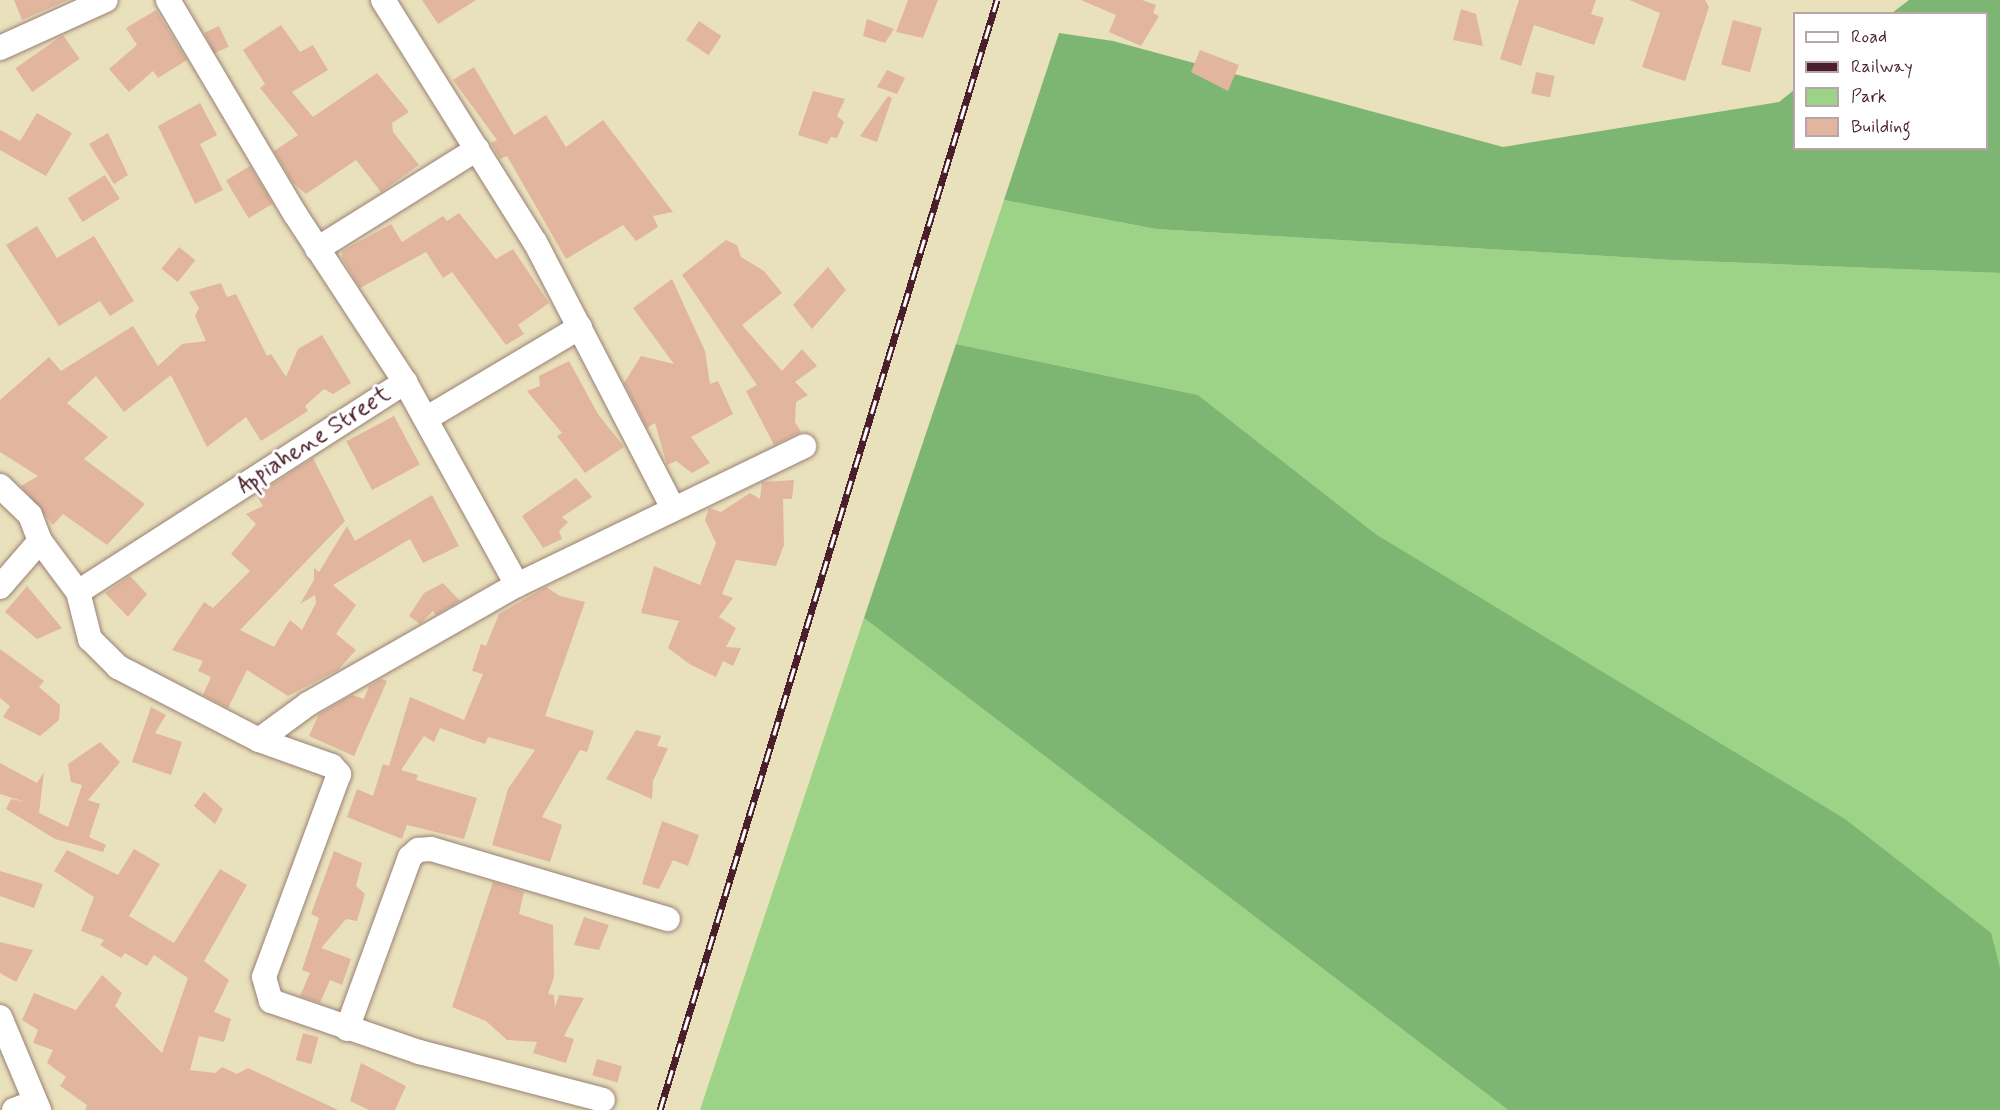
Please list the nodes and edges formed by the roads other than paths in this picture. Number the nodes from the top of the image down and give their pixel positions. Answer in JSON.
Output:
{"nodes":[{"id":1,"x":106,"y":0,"type":"edge"},
{"id":2,"x":168,"y":0,"type":"edge"},
{"id":3,"x":384,"y":0,"type":"edge"},
{"id":4,"x":2,"y":44,"type":"edge"},
{"id":5,"x":477,"y":149,"type":"junction"},
{"id":6,"x":317,"y":249,"type":"junction"},
{"id":7,"x":580,"y":327,"type":"junction"},
{"id":8,"x":405,"y":382,"type":"junction"},
{"id":9,"x":427,"y":418,"type":"junction"},
{"id":10,"x":804,"y":446,"type":"dead end"},
{"id":11,"x":0,"y":486,"type":"edge"},
{"id":12,"x":673,"y":508,"type":"junction"},
{"id":13,"x":40,"y":541,"type":"junction"},
{"id":14,"x":517,"y":585,"type":"junction"},
{"id":15,"x":0,"y":586,"type":"edge"},
{"id":16,"x":78,"y":592,"type":"junction"},
{"id":17,"x":259,"y":740,"type":"junction"},
{"id":18,"x":668,"y":919,"type":"dead end"},
{"id":19,"x":0,"y":1017,"type":"edge"},
{"id":20,"x":347,"y":1029,"type":"junction"},
{"id":21,"x":603,"y":1100,"type":"dead end"},
{"id":22,"x":30,"y":1107,"type":"edge"}],
"edges":[{"from":1,"to":4,"type":"street"},
{"from":2,"to":6,"type":"street","name":"Appiahene Street"},
{"from":3,"to":5,"type":"street"},
{"from":5,"to":6,"type":"street"},
{"from":5,"to":7,"type":"street"},
{"from":6,"to":8,"type":"street","name":"Appiahene Street"},
{"from":7,"to":9,"type":"street"},
{"from":7,"to":12,"type":"street"},
{"from":8,"to":9,"type":"street"},
{"from":8,"to":16,"type":"street","name":"Appiahene Street"},
{"from":9,"to":14,"type":"street"},
{"from":10,"to":12,"type":"street"},
{"from":11,"to":13,"type":"street"},
{"from":12,"to":14,"type":"street"},
{"from":13,"to":15,"type":"street"},
{"from":13,"to":16,"type":"street"},
{"from":14,"to":17,"type":"street"},
{"from":16,"to":17,"type":"street"},
{"from":17,"to":20,"type":"street"},
{"from":18,"to":20,"type":"street"},
{"from":19,"to":22,"type":"street"},
{"from":20,"to":21,"type":"street"}]}
